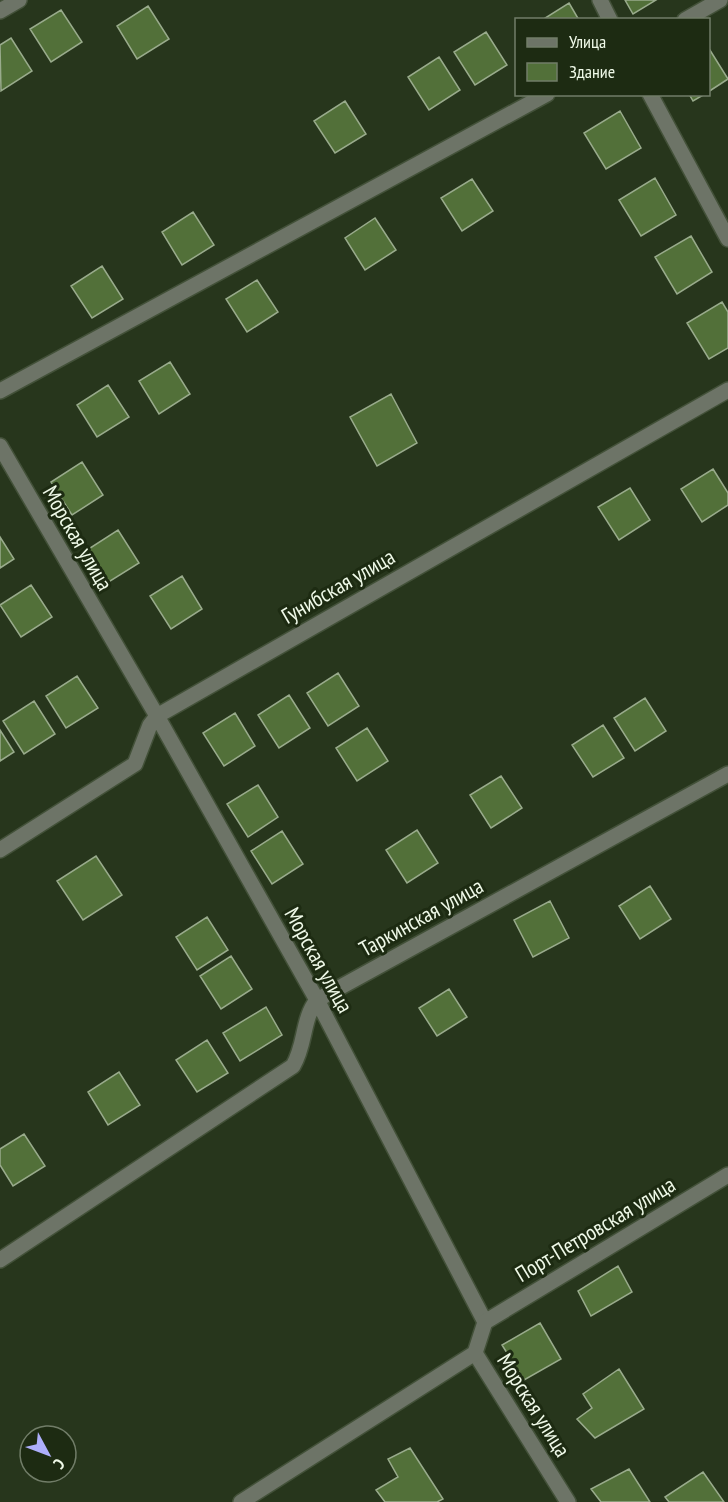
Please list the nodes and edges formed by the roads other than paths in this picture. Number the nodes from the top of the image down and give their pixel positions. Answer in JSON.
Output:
{"nodes":[{"id":1,"x":19,"y":0,"type":"edge"},
{"id":2,"x":600,"y":0,"type":"edge"},
{"id":3,"x":720,"y":0,"type":"edge"},
{"id":4,"x":0,"y":11,"type":"edge"},
{"id":5,"x":609,"y":18,"type":"edge"},
{"id":6,"x":688,"y":18,"type":"edge"},
{"id":7,"x":543,"y":96,"type":"edge"},
{"id":8,"x":651,"y":96,"type":"edge"},
{"id":9,"x":728,"y":239,"type":"edge"},
{"id":10,"x":728,"y":390,"type":"edge"},
{"id":11,"x":0,"y":391,"type":"edge"},
{"id":12,"x":2,"y":454,"type":"edge"},
{"id":13,"x":157,"y":716,"type":"junction"},
{"id":14,"x":728,"y":774,"type":"edge"},
{"id":15,"x":0,"y":850,"type":"edge"},
{"id":16,"x":317,"y":1000,"type":"junction"},
{"id":17,"x":728,"y":1175,"type":"edge"},
{"id":18,"x":0,"y":1260,"type":"edge"},
{"id":19,"x":485,"y":1322,"type":"junction"},
{"id":20,"x":475,"y":1353,"type":"junction"},
{"id":21,"x":241,"y":1502,"type":"edge"},
{"id":22,"x":568,"y":1502,"type":"edge"}],
"edges":[{"from":1,"to":4,"type":"street"},
{"from":2,"to":5,"type":"street"},
{"from":3,"to":6,"type":"street"},
{"from":7,"to":11,"type":"street"},
{"from":8,"to":9,"type":"street"},
{"from":10,"to":13,"type":"street","name":"Гунибская улица"},
{"from":12,"to":13,"type":"street","name":"Морская улица"},
{"from":13,"to":15,"type":"street"},
{"from":13,"to":16,"type":"street","name":"Морская улица"},
{"from":14,"to":16,"type":"street","name":"Таркинская улица"},
{"from":16,"to":18,"type":"street"},
{"from":16,"to":19,"type":"street","name":"Морская улица"},
{"from":17,"to":19,"type":"street","name":"Порт-Петровская улица"},
{"from":19,"to":20,"type":"street","name":"Морская улица"},
{"from":20,"to":21,"type":"street"},
{"from":20,"to":22,"type":"street","name":"Морская улица"}]}
